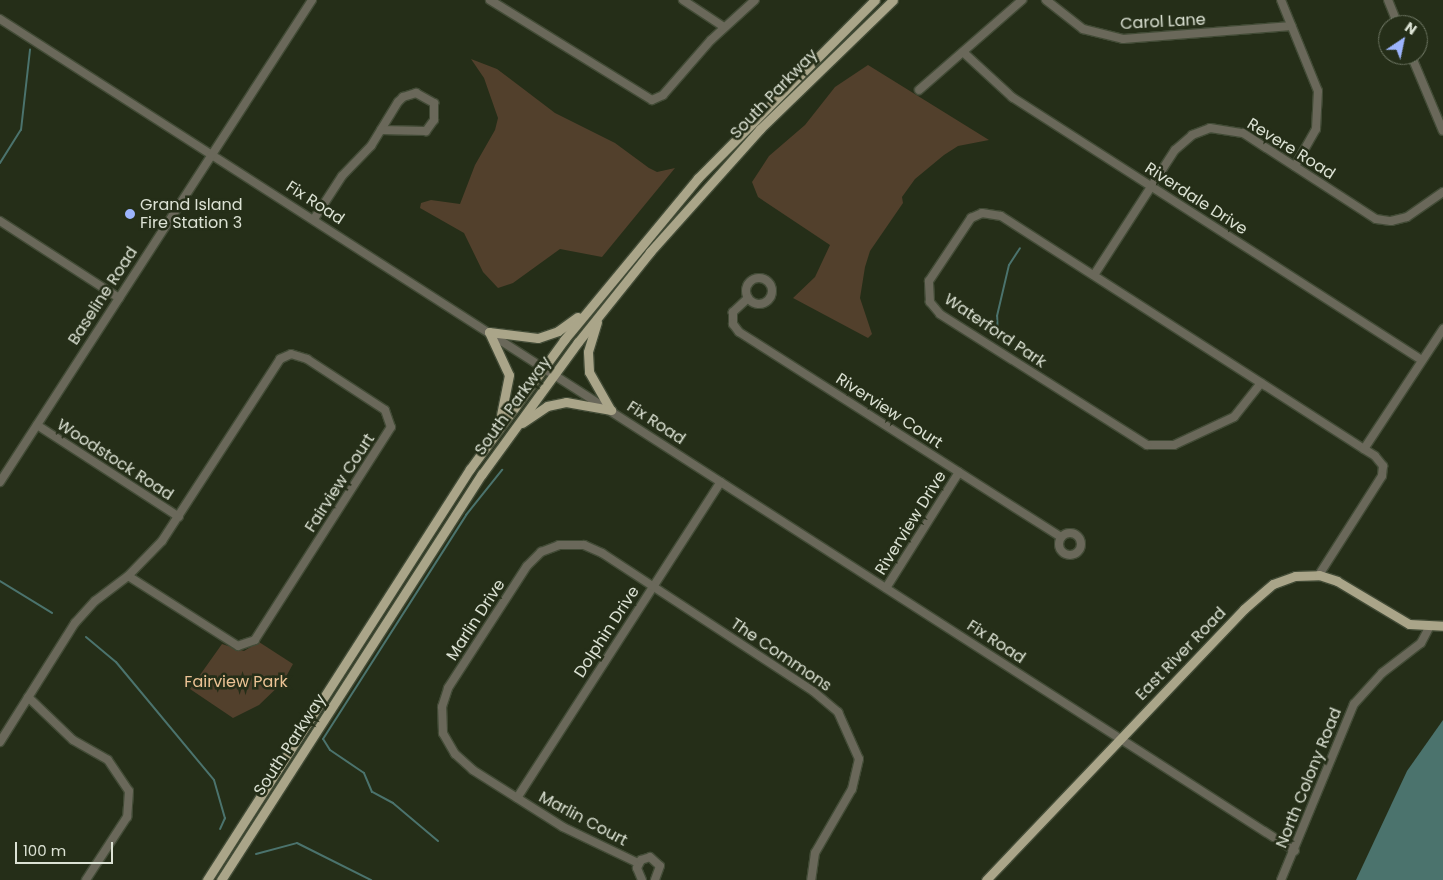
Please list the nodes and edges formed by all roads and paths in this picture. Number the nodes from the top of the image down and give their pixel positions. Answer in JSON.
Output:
{"nodes":[{"id":1,"x":312,"y":0,"type":"edge"},
{"id":2,"x":490,"y":0,"type":"edge"},
{"id":3,"x":682,"y":0,"type":"edge"},
{"id":4,"x":755,"y":0,"type":"edge"},
{"id":5,"x":875,"y":0,"type":"edge"},
{"id":6,"x":893,"y":0,"type":"edge"},
{"id":7,"x":1022,"y":0,"type":"edge"},
{"id":8,"x":1046,"y":0,"type":"edge"},
{"id":9,"x":1281,"y":0,"type":"edge"},
{"id":10,"x":1388,"y":0,"type":"edge"},
{"id":11,"x":1394,"y":15,"type":"edge"},
{"id":12,"x":0,"y":19,"type":"edge"},
{"id":13,"x":1292,"y":26,"type":"junction"},
{"id":14,"x":724,"y":27,"type":"junction"},
{"id":15,"x":963,"y":52,"type":"junction"},
{"id":16,"x":1415,"y":65,"type":"edge"},
{"id":17,"x":919,"y":90,"type":"dead end"},
{"id":18,"x":381,"y":130,"type":"junction"},
{"id":19,"x":1443,"y":131,"type":"edge"},
{"id":20,"x":212,"y":153,"type":"junction"},
{"id":21,"x":1295,"y":166,"type":"junction"},
{"id":22,"x":1152,"y":187,"type":"junction"},
{"id":23,"x":1443,"y":192,"type":"edge"},
{"id":24,"x":314,"y":218,"type":"junction"},
{"id":25,"x":0,"y":221,"type":"edge"},
{"id":26,"x":1094,"y":275,"type":"junction"},
{"id":27,"x":119,"y":298,"type":"junction"},
{"id":28,"x":748,"y":298,"type":"dead end"},
{"id":29,"x":603,"y":310,"type":"junction"},
{"id":30,"x":587,"y":311,"type":"junction"},
{"id":31,"x":489,"y":332,"type":"junction"},
{"id":32,"x":1442,"y":332,"type":"edge"},
{"id":33,"x":1422,"y":360,"type":"junction"},
{"id":34,"x":544,"y":367,"type":"junction"},
{"id":35,"x":554,"y":374,"type":"junction"},
{"id":36,"x":1262,"y":383,"type":"junction"},
{"id":37,"x":611,"y":410,"type":"junction"},
{"id":38,"x":37,"y":425,"type":"junction"},
{"id":39,"x":496,"y":432,"type":"junction"},
{"id":40,"x":504,"y":441,"type":"junction"},
{"id":41,"x":1364,"y":448,"type":"junction"},
{"id":42,"x":959,"y":472,"type":"junction"},
{"id":43,"x":0,"y":482,"type":"edge"},
{"id":44,"x":721,"y":482,"type":"junction"},
{"id":45,"x":179,"y":517,"type":"junction"},
{"id":46,"x":1061,"y":537,"type":"dead end"},
{"id":47,"x":1319,"y":575,"type":"junction"},
{"id":48,"x":128,"y":576,"type":"junction"},
{"id":49,"x":654,"y":586,"type":"junction"},
{"id":50,"x":886,"y":588,"type":"junction"},
{"id":51,"x":1443,"y":626,"type":"edge"},
{"id":52,"x":1429,"y":628,"type":"junction"},
{"id":53,"x":28,"y":698,"type":"junction"},
{"id":54,"x":1121,"y":738,"type":"junction"},
{"id":55,"x":0,"y":742,"type":"edge"},
{"id":56,"x":517,"y":798,"type":"junction"},
{"id":57,"x":1295,"y":852,"type":"junction"},
{"id":58,"x":638,"y":863,"type":"junction"},
{"id":59,"x":86,"y":880,"type":"edge"},
{"id":60,"x":207,"y":880,"type":"edge"},
{"id":61,"x":221,"y":880,"type":"edge"},
{"id":62,"x":642,"y":880,"type":"edge"},
{"id":63,"x":655,"y":880,"type":"edge"},
{"id":64,"x":811,"y":880,"type":"edge"},
{"id":65,"x":986,"y":880,"type":"edge"},
{"id":66,"x":1281,"y":880,"type":"edge"}],
"edges":[{"from":1,"to":20,"type":"street","name":"Baseline Road"},
{"from":2,"to":14,"type":"street"},
{"from":3,"to":14,"type":"street"},
{"from":4,"to":14,"type":"street"},
{"from":5,"to":30,"type":"main road","name":"South Parkway"},
{"from":6,"to":29,"type":"main road","name":"South Parkway"},
{"from":7,"to":15,"type":"street"},
{"from":8,"to":13,"type":"street","name":"Carol Lane"},
{"from":9,"to":13,"type":"street"},
{"from":10,"to":11,"type":"street"},
{"from":12,"to":20,"type":"street","name":"Fix Road"},
{"from":13,"to":21,"type":"street"},
{"from":15,"to":17,"type":"street"},
{"from":15,"to":22,"type":"street","name":"Riverdale Drive"},
{"from":16,"to":19,"type":"street"},
{"from":18,"to":18,"type":"street"},
{"from":18,"to":24,"type":"street"},
{"from":20,"to":24,"type":"street","name":"Fix Road"},
{"from":20,"to":27,"type":"street","name":"Baseline Road"},
{"from":21,"to":22,"type":"street","name":"Revere Road"},
{"from":21,"to":23,"type":"street","name":"Revere Road"},
{"from":22,"to":26,"type":"street","name":"Revere Road"},
{"from":22,"to":33,"type":"street","name":"Riverdale Drive"},
{"from":24,"to":31,"type":"street","name":"Fix Road"},
{"from":25,"to":27,"type":"street"},
{"from":26,"to":36,"type":"street","name":"Waterford Park"},
{"from":26,"to":36,"type":"street","name":"Waterford Park"},
{"from":27,"to":38,"type":"street","name":"Baseline Road"},
{"from":28,"to":42,"type":"street","name":"Riverview Court"},
{"from":29,"to":35,"type":"main road","name":"South Parkway"},
{"from":29,"to":37,"type":"main road"},
{"from":30,"to":31,"type":"main road"},
{"from":30,"to":34,"type":"main road","name":"South Parkway"},
{"from":31,"to":34,"type":"street","name":"Fix Road"},
{"from":31,"to":39,"type":"main road"},
{"from":32,"to":33,"type":"street"},
{"from":33,"to":41,"type":"street"},
{"from":34,"to":35,"type":"street","name":"Fix Road"},
{"from":34,"to":39,"type":"main road","name":"South Parkway"},
{"from":35,"to":37,"type":"street","name":"Fix Road"},
{"from":35,"to":40,"type":"main road","name":"South Parkway"},
{"from":36,"to":41,"type":"street","name":"Waterford Park"},
{"from":37,"to":40,"type":"main road"},
{"from":37,"to":44,"type":"street","name":"Fix Road"},
{"from":38,"to":43,"type":"street","name":"Baseline Road"},
{"from":38,"to":45,"type":"street","name":"Woodstock Road"},
{"from":39,"to":60,"type":"main road","name":"South Parkway"},
{"from":40,"to":61,"type":"main road","name":"South Parkway"},
{"from":41,"to":47,"type":"street","name":"Waterford Park"},
{"from":42,"to":46,"type":"street","name":"Riverview Court"},
{"from":42,"to":50,"type":"street","name":"Riverview Drive"},
{"from":44,"to":49,"type":"street","name":"Dolphin Drive"},
{"from":44,"to":50,"type":"street","name":"Fix Road"},
{"from":45,"to":48,"type":"street","name":"Fairview Court"},
{"from":45,"to":48,"type":"street","name":"Fairview Court"},
{"from":47,"to":52,"type":"main road","name":"East River Road"},
{"from":47,"to":54,"type":"main road","name":"East River Road"},
{"from":48,"to":53,"type":"street"},
{"from":49,"to":56,"type":"street","name":"Dolphin Drive"},
{"from":49,"to":56,"type":"street","name":"Marlin Drive"},
{"from":49,"to":64,"type":"street","name":"The Commons"},
{"from":50,"to":54,"type":"street","name":"Fix Road"},
{"from":51,"to":52,"type":"main road","name":"East River Road"},
{"from":52,"to":57,"type":"street","name":"North Colony Road"},
{"from":53,"to":55,"type":"street"},
{"from":53,"to":59,"type":"street"},
{"from":54,"to":57,"type":"street","name":"Fix Road"},
{"from":54,"to":65,"type":"main road","name":"East River Road"},
{"from":56,"to":58,"type":"street","name":"Marlin Court"},
{"from":57,"to":66,"type":"street","name":"North Colony Road"},
{"from":58,"to":62,"type":"street","name":"Marlin Court"},
{"from":58,"to":63,"type":"street","name":"Marlin Court"}]}
